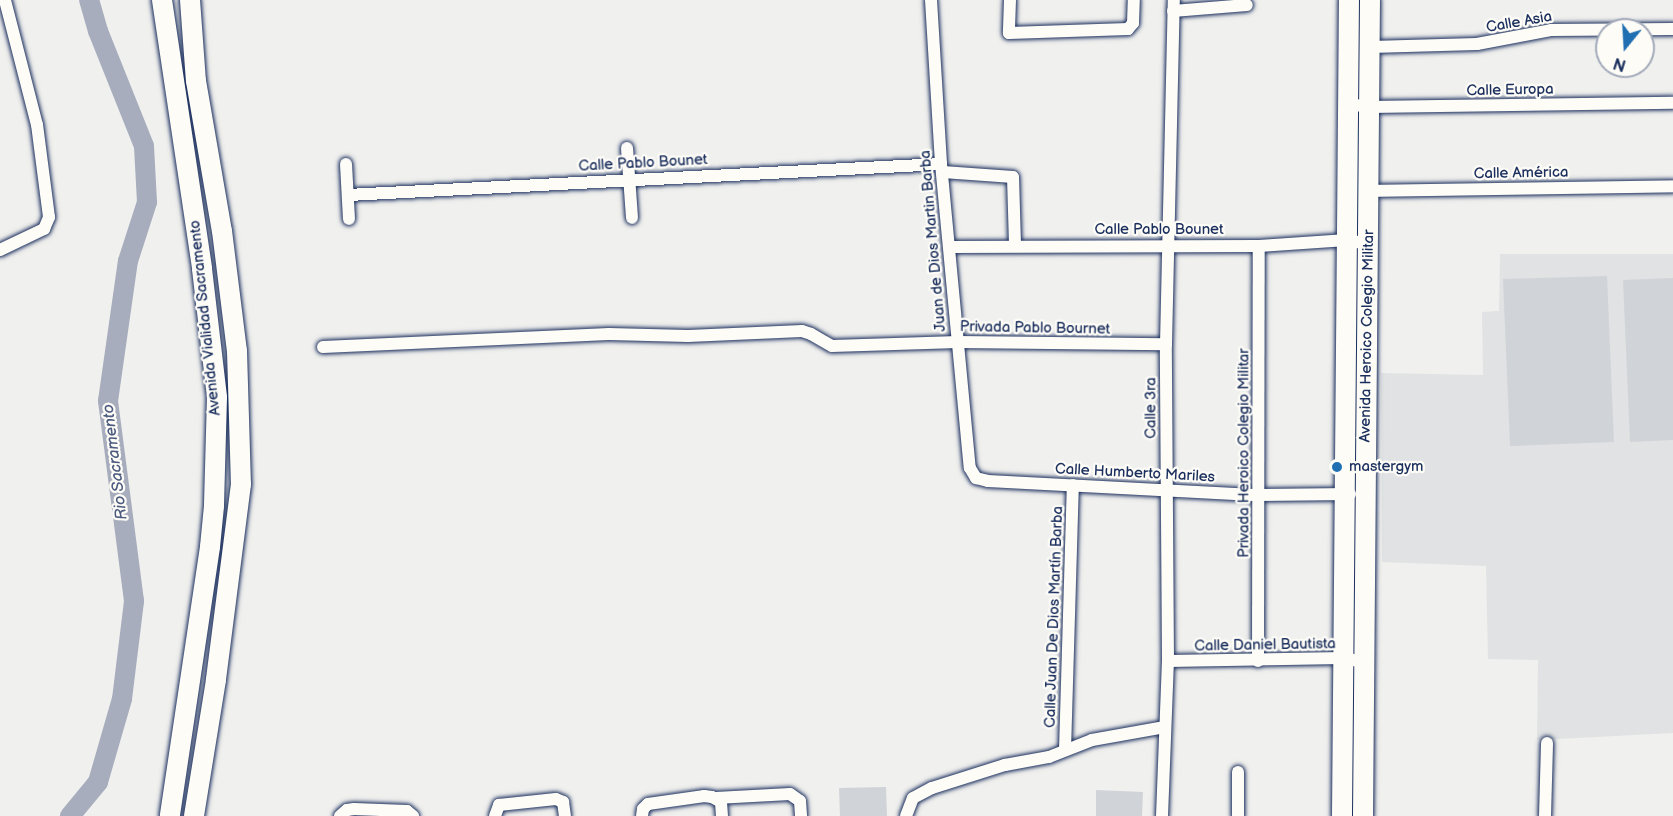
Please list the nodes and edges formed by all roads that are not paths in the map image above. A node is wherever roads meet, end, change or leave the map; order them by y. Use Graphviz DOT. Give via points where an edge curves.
graph roads {
  1 [pos="5,0"];
  2 [pos="162,0"];
  3 [pos="190,0"];
  4 [pos="932,0"];
  5 [pos="1010,0"];
  6 [pos="1134,0"];
  7 [pos="1349,0"];
  8 [pos="1370,0"];
  9 [pos="1174,5"];
  10 [pos="1246,6"];
  11 [pos="1673,28"];
  12 [pos="1371,47"];
  13 [pos="1673,103"];
  14 [pos="1348,104"];
  15 [pos="1369,108"];
  16 [pos="627,148"];
  17 [pos="346,164"];
  18 [pos="942,168"];
  19 [pos="629,178"];
  20 [pos="1673,186"];
  21 [pos="1370,191"];
  22 [pos="348,195"];
  23 [pos="632,218"];
  24 [pos="349,219"];
  25 [pos="1347,240"];
  26 [pos="1170,244"];
  27 [pos="1368,244"];
  28 [pos="1016,246"];
  29 [pos="1259,246"];
  30 [pos="950,247"];
  31 [pos="0,250"];
  32 [pos="958,342"];
  33 [pos="1166,344"];
  34 [pos="323,347"];
  35 [pos="976,478"];
  36 [pos="1073,485"];
  37 [pos="1166,489"];
  38 [pos="1345,494"];
  39 [pos="1259,495"];
  40 [pos="1366,497"];
  41 [pos="1343,658"];
  42 [pos="1258,661"];
  43 [pos="1168,662"];
  44 [pos="1363,662"];
  45 [pos="1165,727"];
  46 [pos="1547,743"];
  47 [pos="1065,750"];
  48 [pos="1238,772"];
  49 [pos="716,798"];
  50 [pos="170,816"];
  51 [pos="194,816"];
  52 [pos="340,816"];
  53 [pos="413,816"];
  54 [pos="495,816"];
  55 [pos="565,816"];
  56 [pos="642,816"];
  57 [pos="723,816"];
  58 [pos="801,816"];
  59 [pos="906,816"];
  60 [pos="1162,816"];
  61 [pos="1238,816"];
  62 [pos="1342,816"];
  63 [pos="1363,816"];
  64 [pos="1545,816"];
  1 -- 31 [label="street" via="37,125 50,217 44,229"];
  2 -- 50 [label="main road, Avenida Vialidad Sacramento" via="217,398 211,536"];
  3 -- 51 [label="main road, Avenida Vialidad Sacramento" via="195,81 234,324 241,484"];
  4 -- 18 [label="street, Juan de Dios Martin Barba"];
  5 -- 6 [label="street" via="1009,33 1128,29 1133,22"];
  7 -- 14 [label="main road, Avenida Heroico Colegio Militar"];
  8 -- 12 [label="main road, Avenida Heroico Colegio Militar"];
  9 -- 10 [label="street"];
  9 -- 26 [label="street, Calle 3ra"];
  11 -- 12 [label="street, Calle Asia" via="1551,30 1477,44"];
  12 -- 15 [label="main road, Avenida Heroico Colegio Militar"];
  13 -- 15 [label="street, Calle Europa"];
  14 -- 15 [label="street, Calle Europa"];
  14 -- 25 [label="main road, Avenida Heroico Colegio Militar"];
  15 -- 21 [label="main road, Avenida Heroico Colegio Militar"];
  16 -- 19 [label="street"];
  17 -- 22 [label="street"];
  18 -- 19 [label="street, Calle Pablo Bounet"];
  18 -- 28 [label="street, Calle Pablo Bounet" via="1009,175 1016,182"];
  18 -- 30 [label="street, Juan de Dios Martin Barba"];
  19 -- 22 [label="street, Calle Pablo Bounet"];
  19 -- 23 [label="street"];
  20 -- 21 [label="street, Calle América"];
  21 -- 27 [label="main road, Avenida Heroico Colegio Militar"];
  22 -- 24 [label="street"];
  25 -- 27 [label="street, Calle Pablo Bounet"];
  25 -- 29 [label="street, Calle Pablo Bounet"];
  25 -- 38 [label="main road, Avenida Heroico Colegio Militar"];
  26 -- 28 [label="street, Calle Pablo Bounet"];
  26 -- 29 [label="street, Calle Pablo Bounet"];
  26 -- 33 [label="street, Calle 3ra"];
  27 -- 40 [label="main road, Avenida Heroico Colegio Militar"];
  28 -- 30 [label="street, Calle Pablo Bounet"];
  29 -- 39 [label="street, Privada Heroico Colegio Militar"];
  30 -- 32 [label="street, Juan de Dios Martin Barba"];
  32 -- 33 [label="street, Privada Pablo Bournet"];
  32 -- 34 [label="street, Privada Pablo Bournet" via="832,346 802,331 688,336 609,334"];
  32 -- 35 [label="street, Juan de Dios Martin Barba" via="970,468"];
  33 -- 37 [label="street, Calle 3ra"];
  35 -- 36 [label="street, Calle Humberto Mariles"];
  36 -- 37 [label="street, Calle Humberto Mariles"];
  36 -- 47 [label="street, Calle Juan De Dios Martín Barba"];
  37 -- 39 [label="street, Calle Humberto Mariles"];
  37 -- 43 [label="street, Calle 3ra"];
  38 -- 39 [label="street, Calle Humberto Mariles"];
  38 -- 40 [label="street, Calle Humberto Mariles"];
  38 -- 41 [label="main road, Avenida Heroico Colegio Militar"];
  39 -- 42 [label="street, Privada Heroico Colegio Militar"];
  40 -- 44 [label="main road, Avenida Heroico Colegio Militar"];
  41 -- 42 [label="street, Calle Daniel Bautista"];
  41 -- 44 [label="street, Calle Daniel Bautista"];
  41 -- 62 [label="main road, Avenida Heroico Colegio Militar"];
  42 -- 43 [label="street, Calle Daniel Bautista"];
  43 -- 45 [label="street, Calle 3ra"];
  44 -- 63 [label="main road, Avenida Heroico Colegio Militar"];
  45 -- 47 [label="street" via="1109,736"];
  45 -- 60 [label="street, Calle 3ra"];
  46 -- 64 [label="street"];
  47 -- 59 [label="street" via="932,788 912,798"];
  48 -- 61 [label="street"];
  49 -- 56 [label="street" via="704,796 648,804"];
  49 -- 57 [label="street" via="721,802"];
  49 -- 58 [label="street" via="789,794 800,801"];
  52 -- 53 [label="street" via="354,809 407,810"];
  54 -- 55 [label="street" via="498,805 556,799 563,802"];
}
